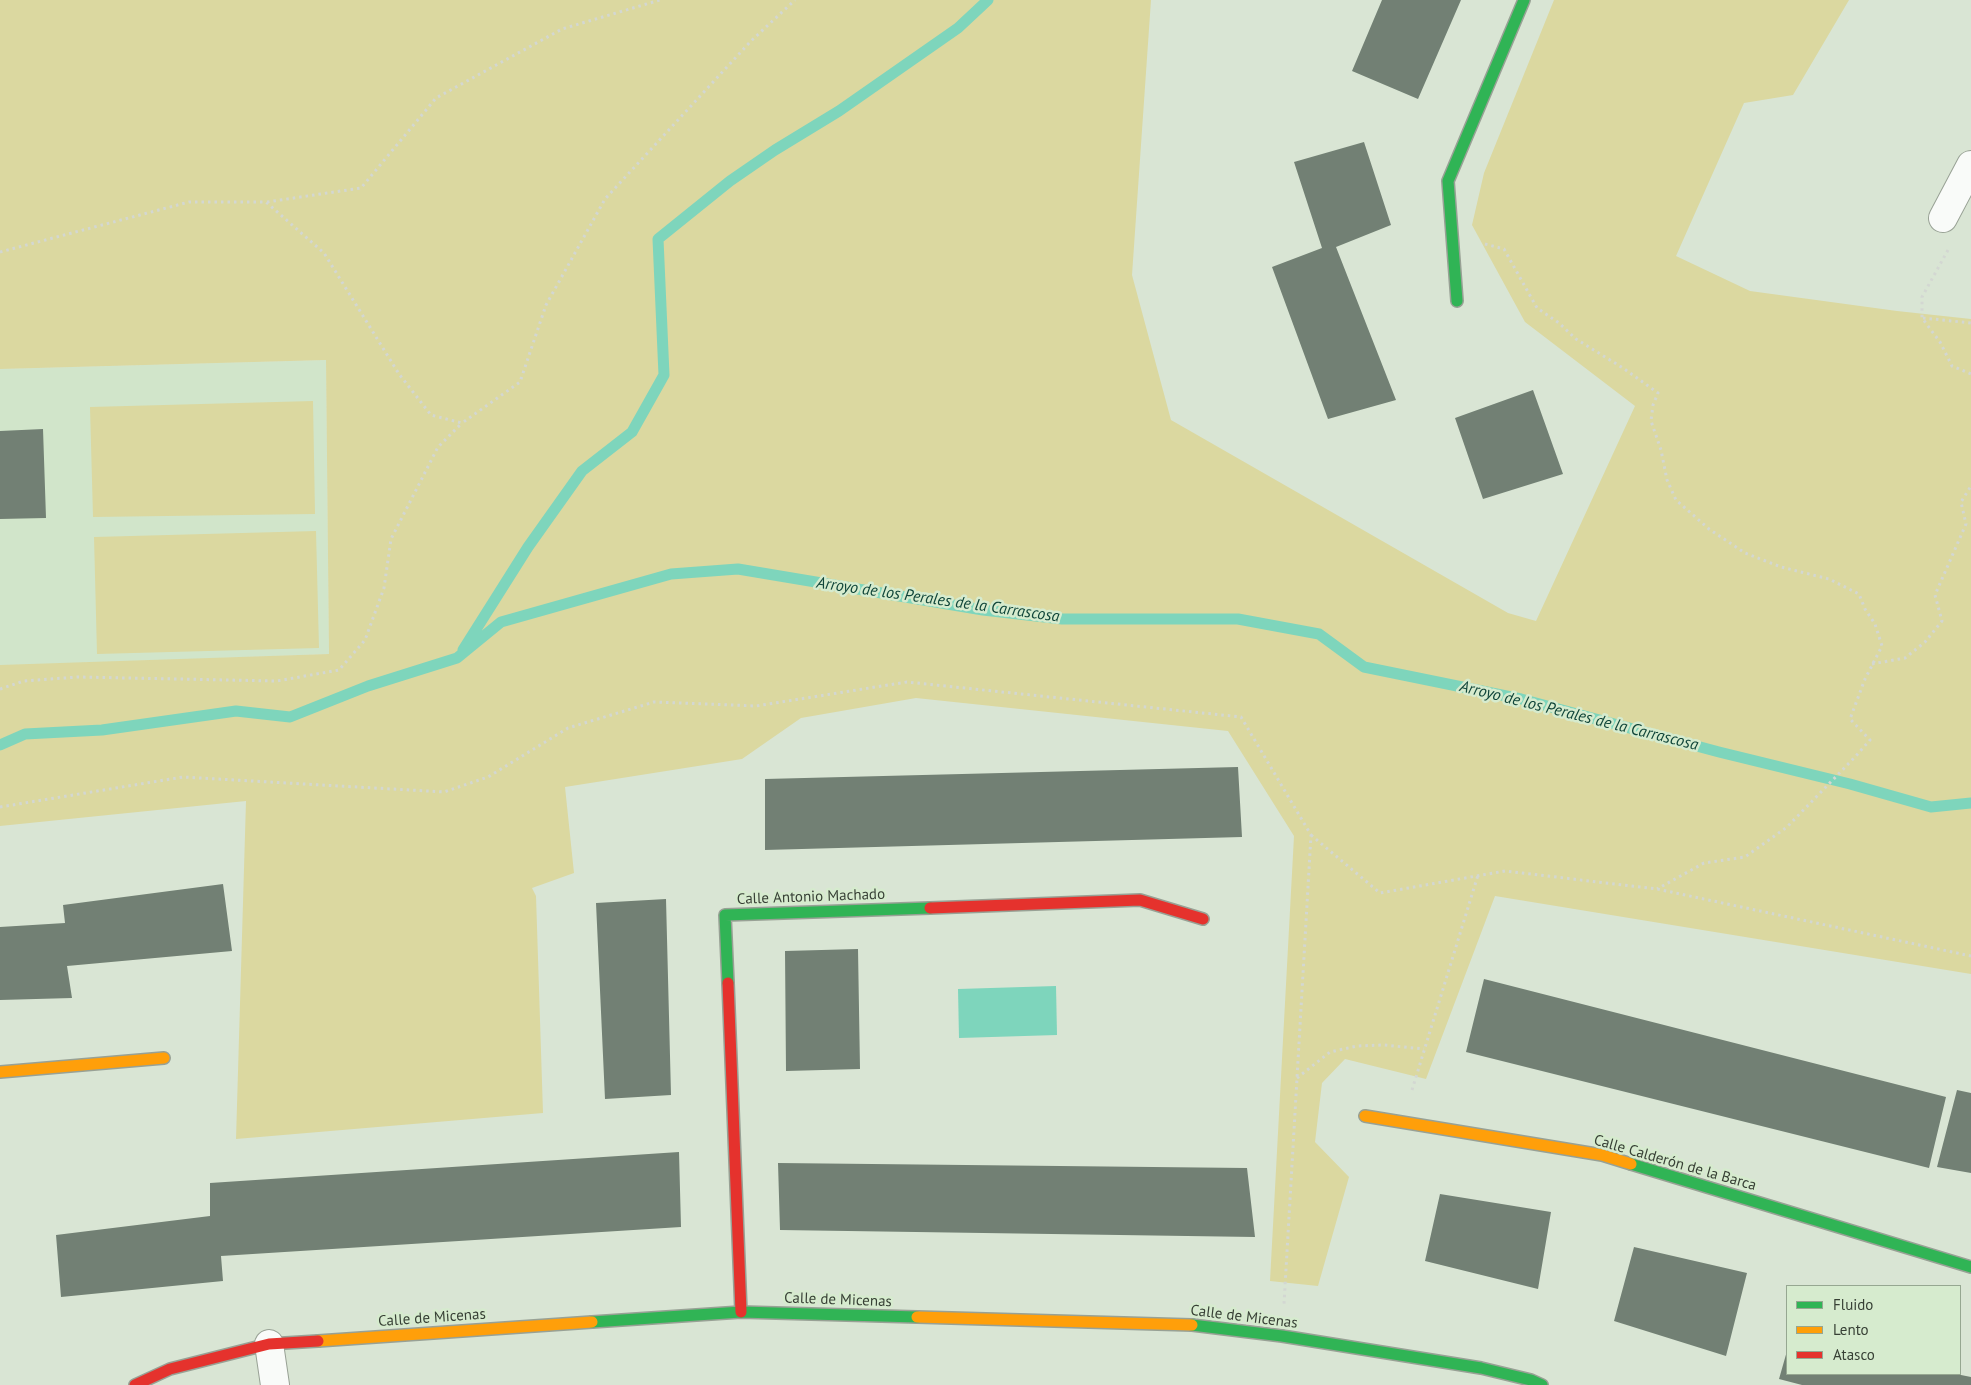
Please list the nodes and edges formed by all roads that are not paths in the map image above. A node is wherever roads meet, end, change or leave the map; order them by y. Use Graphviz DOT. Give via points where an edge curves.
graph roads {
  1 [pos="1524,0"];
  2 [pos="1971,165"];
  3 [pos="1943,218"];
  4 [pos="1457,301"];
  5 [pos="1203,919"];
  6 [pos="164,1058"];
  7 [pos="0,1072"];
  8 [pos="1365,1116"];
  9 [pos="1971,1267"];
  10 [pos="741,1312"];
  11 [pos="270,1344"];
  12 [pos="135,1385"];
  13 [pos="275,1385"];
  14 [pos="1542,1385"];
  1 -- 4 [label="street" via="1448,180"];
  2 -- 3 [label="street"];
  5 -- 10 [label="street, Calle Antonio Machado" via="1140,900 725,915"];
  6 -- 7 [label="street"];
  8 -- 9 [label="street, Calle Calderón de la Barca" via="1602,1155"];
  10 -- 11 [label="street, Calle de Micenas"];
  10 -- 14 [label="street, Calle de Micenas" via="1198,1325 1481,1368"];
  11 -- 12 [label="street, Calle de Micenas" via="170,1369"];
  11 -- 13 [label="street"];
}
